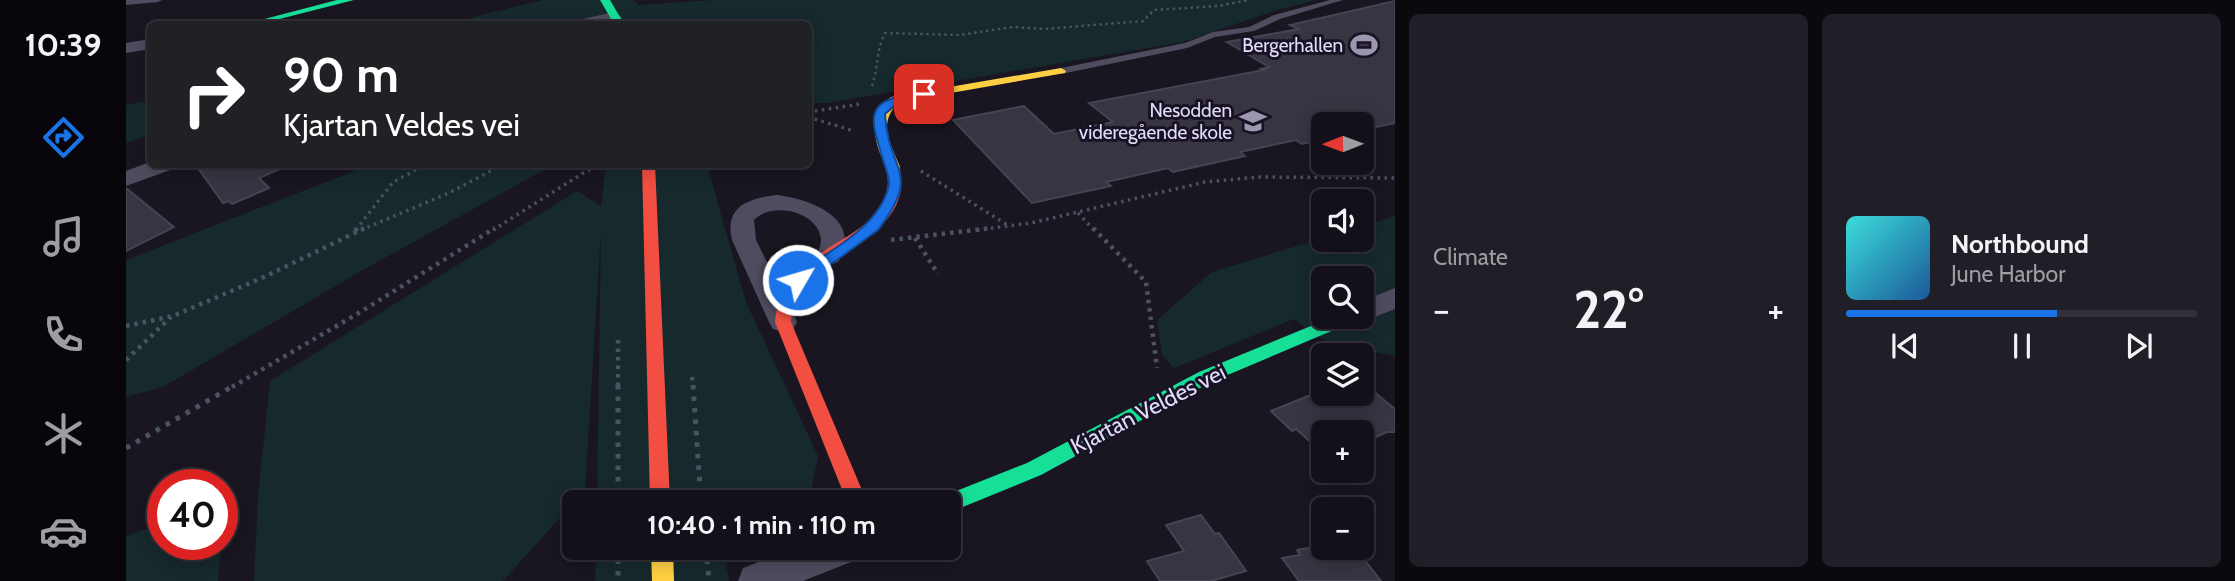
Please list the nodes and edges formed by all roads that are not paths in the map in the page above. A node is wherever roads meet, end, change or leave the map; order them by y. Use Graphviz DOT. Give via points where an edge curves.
graph roads {
  1 [pos="159,0"];
  2 [pos="349,0"];
  3 [pos="605,0"];
  4 [pos="1339,0"];
  5 [pos="126,2"];
  6 [pos="318,3"];
  7 [pos="260,21"];
  8 [pos="616,21"];
  9 [pos="147,44"];
  10 [pos="126,48"];
  11 [pos="1061,72"];
  12 [pos="155,168"];
  13 [pos="648,168"];
  14 [pos="126,179"];
  15 [pos="829,256"];
  16 [pos="1395,298"];
  17 [pos="1374,307"];
  18 [pos="783,322"];
  19 [pos="1320,329"];
  20 [pos="660,490"];
  21 [pos="852,490"];
  22 [pos="961,499"];
  23 [pos="662,560"];
  24 [pos="811,560"];
  25 [pos="663,581"];
  26 [pos="756,581"];
  1 -- 5 [label="lane"];
  2 -- 6 [label="street"];
  3 -- 8 [label="street"];
  4 -- 11 [label="lane" via="1187,46"];
  6 -- 7 [label="street"];
  9 -- 10 [label="street"];
  11 -- 15 [label="street" via="889,103 879,114 894,170 894,193 873,227"];
  12 -- 14 [label="street"];
  13 -- 20 [label="street"];
  15 -- 18 [label="street" via="798,280 785,299"];
  15 -- 18 [label="street" via="833,239 827,225 805,207 770,204 744,216 744,240"];
  16 -- 17 [label="street"];
  18 -- 21 [label="street"];
  19 -- 22 [label="street, Kjartan Veldes vei" via="1205,376 1034,469"];
  23 -- 25 [label="street"];
  24 -- 26 [label="street"];
}
